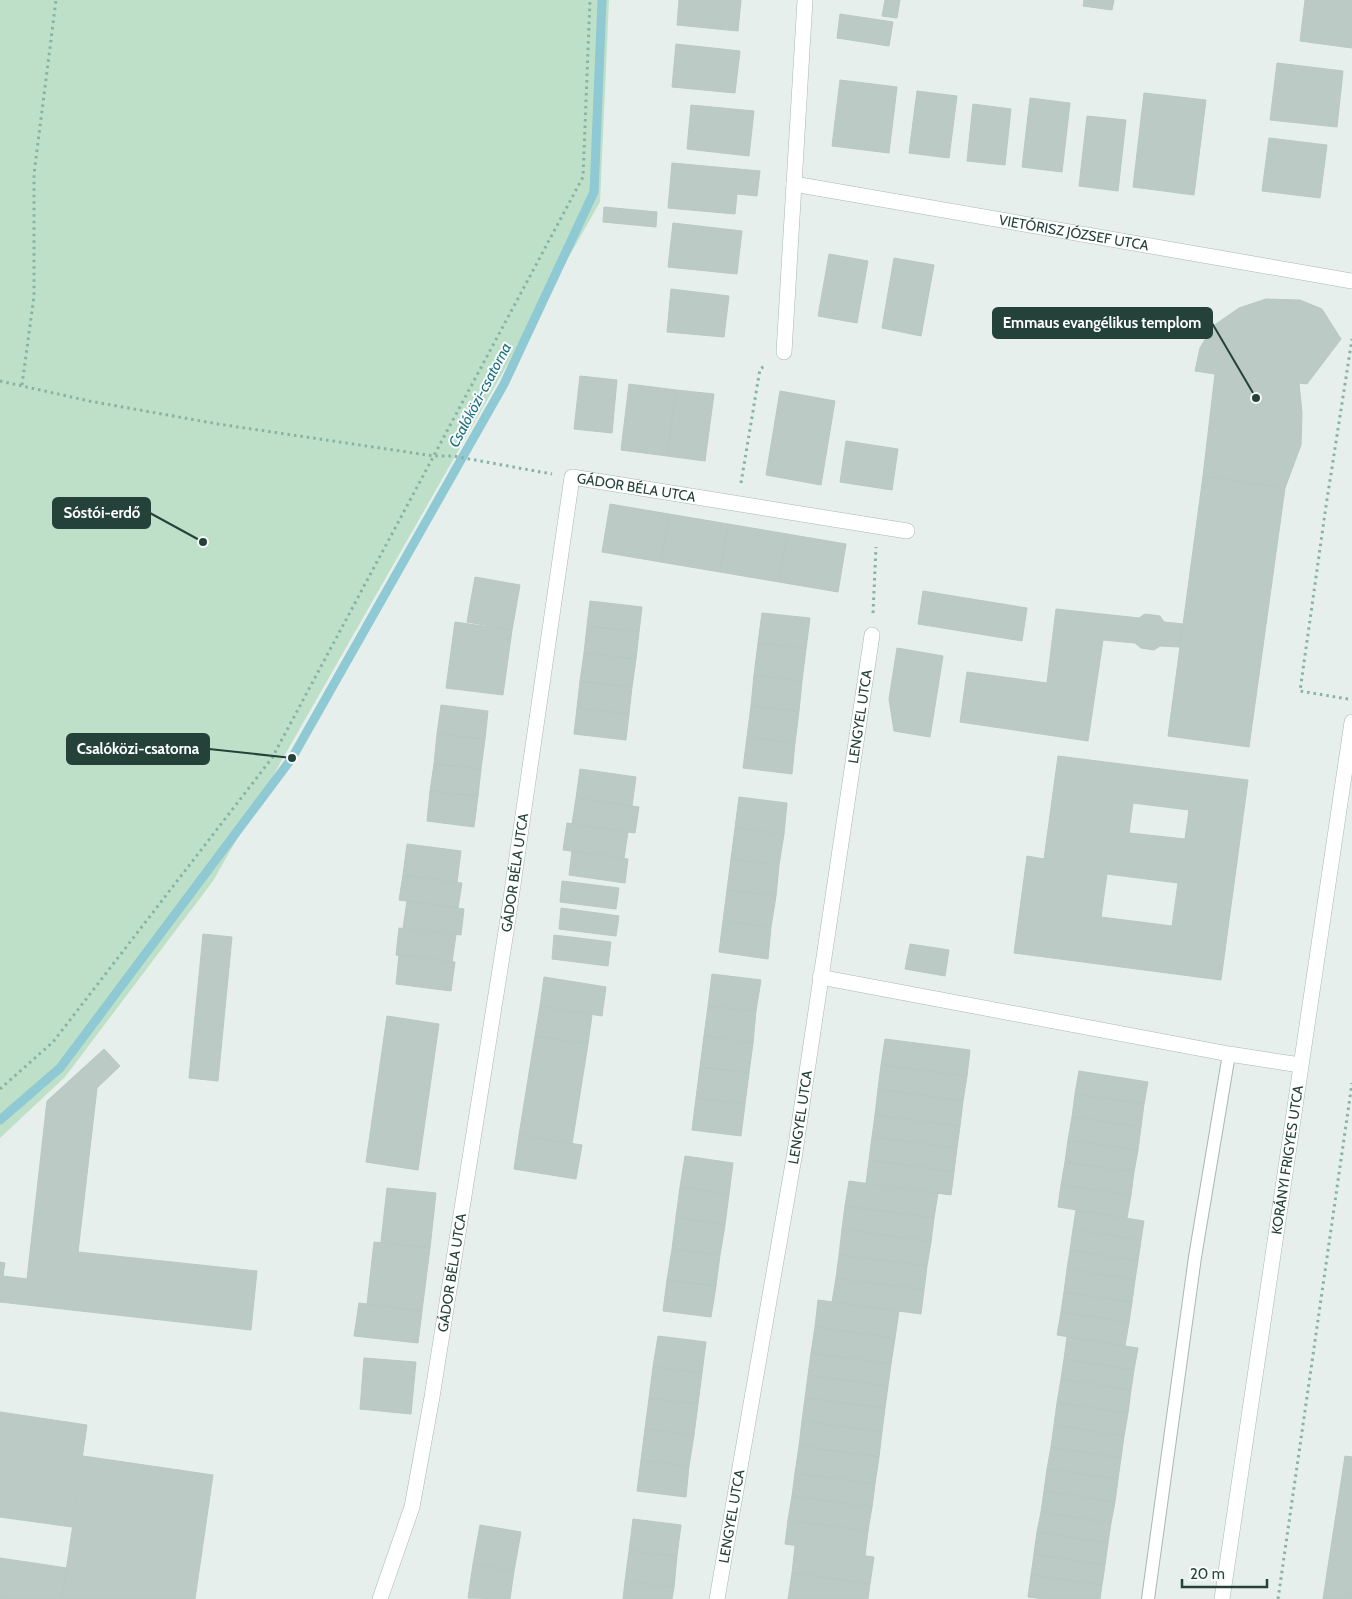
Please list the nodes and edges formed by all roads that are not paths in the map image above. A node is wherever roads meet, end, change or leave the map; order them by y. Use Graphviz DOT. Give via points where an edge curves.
graph roads {
  1 [pos="805,0"];
  2 [pos="794,184"];
  3 [pos="1352,281"];
  4 [pos="784,352"];
  5 [pos="907,531"];
  6 [pos="872,635"];
  7 [pos="1352,722"];
  8 [pos="1350,750"];
  9 [pos="820,976"];
  10 [pos="1229,1054"];
  11 [pos="1300,1065"];
  12 [pos="380,1599"];
  13 [pos="717,1599"];
  14 [pos="1148,1599"];
  15 [pos="1222,1599"];
  1 -- 2 [label="street"];
  2 -- 3 [label="street, VIETÓRISZ JÓZSEF UTCA"];
  2 -- 4 [label="street"];
  5 -- 12 [label="street, GÁDOR BÉLA UTCA" via="572,477 508,919 432,1397 412,1507"];
  6 -- 9 [label="street, LENGYEL UTCA"];
  7 -- 8 [label="street, KORÁNYI FRIGYES UTCA"];
  8 -- 11 [label="street, KORÁNYI FRIGYES UTCA"];
  9 -- 10 [label="street"];
  9 -- 13 [label="street, LENGYEL UTCA" via="795,1152"];
  10 -- 11 [label="street"];
  10 -- 14 [label="lane" via="1195,1257"];
  11 -- 15 [label="street, KORÁNYI FRIGYES UTCA"];
}
